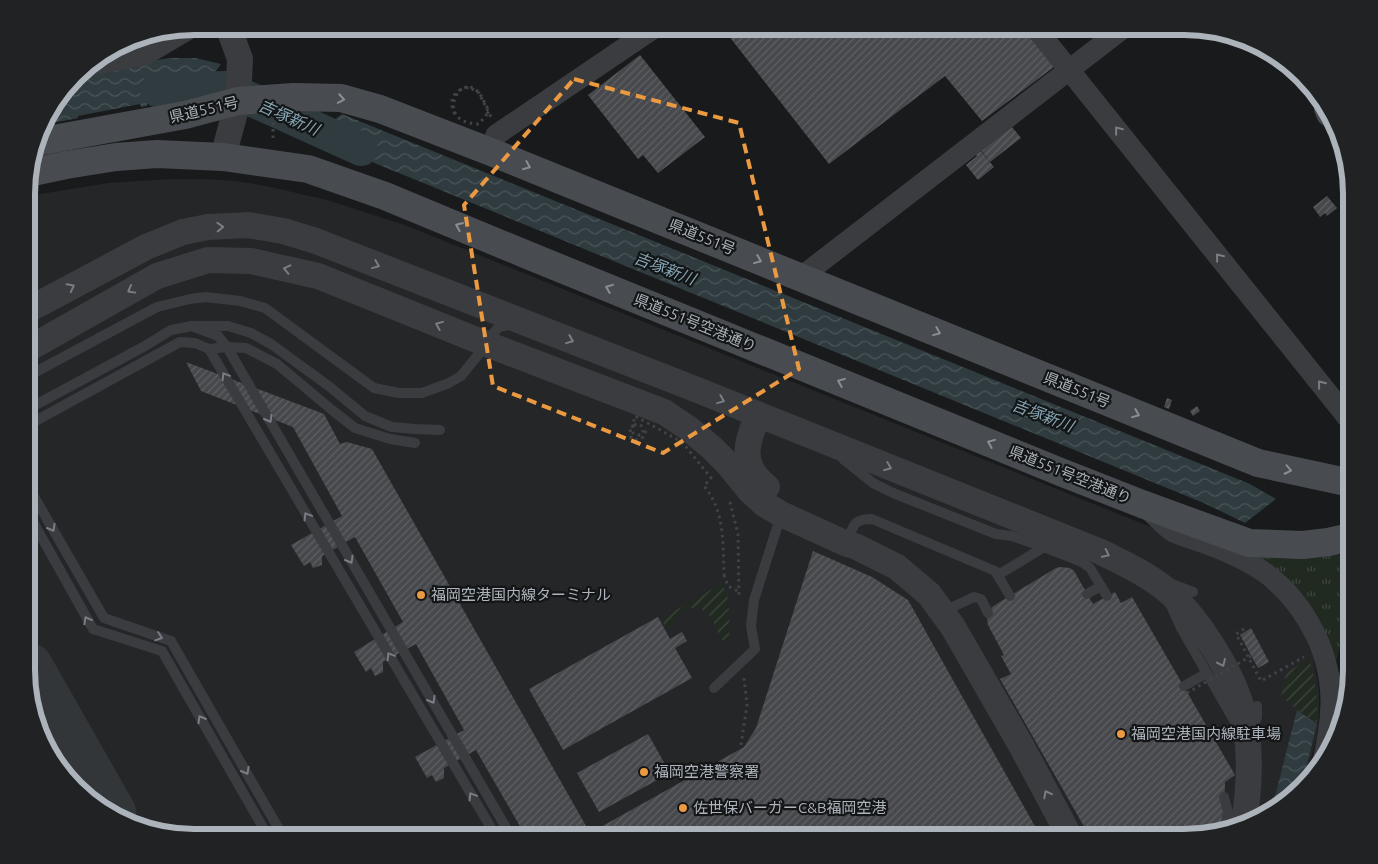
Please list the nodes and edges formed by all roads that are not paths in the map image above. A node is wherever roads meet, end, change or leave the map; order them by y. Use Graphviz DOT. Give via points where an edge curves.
graph roads {
  1 [pos="231,35"];
  2 [pos="644,35"];
  3 [pos="1041,35"];
  4 [pos="1115,35"];
  5 [pos="177,36"];
  6 [pos="105,62"];
  7 [pos="1070,71"];
  8 [pos="235,113"];
  9 [pos="44,141"];
  10 [pos="491,152"];
  11 [pos="223,157"];
  12 [pos="36,171"];
  13 [pos="801,277"];
  14 [pos="35,306"];
  15 [pos="524,322"];
  16 [pos="192,326"];
  17 [pos="484,343"];
  18 [pos="35,345"];
  19 [pos="227,347"];
  20 [pos="209,349"];
  21 [pos="35,372"];
  22 [pos="35,405"];
  23 [pos="1343,412"];
  24 [pos="758,415"];
  25 [pos="35,421"];
  26 [pos="440,430"];
  27 [pos="821,440"];
  28 [pos="415,443"];
  29 [pos="1343,481"];
  30 [pos="35,498"];
  31 [pos="1142,504"];
  32 [pos="781,514"];
  33 [pos="35,525"];
  34 [pos="819,531"];
  35 [pos="1343,539"];
  36 [pos="846,544"];
  37 [pos="1044,547"];
  38 [pos="998,575"];
  39 [pos="1155,583"];
  40 [pos="1101,586"];
  41 [pos="1193,592"];
  42 [pos="1087,594"];
  43 [pos="1010,596"];
  44 [pos="1107,596"];
  45 [pos="942,612"];
  46 [pos="988,613"];
  47 [pos="1207,673"];
  48 [pos="714,688"];
  49 [pos="1186,689"];
  50 [pos="1257,706"];
  51 [pos="1329,735"];
  52 [pos="1248,743"];
  53 [pos="1224,797"];
  54 [pos="1245,817"];
  55 [pos="1226,824"];
  56 [pos="264,829"];
  57 [pos="279,829"];
  58 [pos="492,829"];
  59 [pos="507,829"];
  60 [pos="1065,829"];
  1 -- 8 [label="street" via="240,59"];
  2 -- 10 [label="street" via="496,135"];
  3 -- 7 [label="street"];
  4 -- 7 [label="street"];
  5 -- 6 [label="street" via="145,55"];
  7 -- 13 [label="street"];
  23 -- 7 [label="street, one-way"];
  8 -- 9 [label="main road, 県道551号" via="185,115"];
  8 -- 10 [label="main road, 県道551号, one-way" via="340,98"];
  8 -- 11 [label="street"];
  10 -- 13 [label="main road, 県道551号, one-way"];
  11 -- 12 [label="main road, 県道551号空港通り" via="158,154 116,157"];
  31 -- 11 [label="main road, 県道551号空港通り, one-way" via="385,196 308,169"];
  13 -- 29 [label="main road, 県道551号, one-way" via="1258,463"];
  14 -- 15 [label="street, one-way" via="173,235 208,227 248,226 316,241"];
  15 -- 17 [label="lane" via="499,327"];
  15 -- 24 [label="street, one-way"];
  16 -- 19 [label="lane" via="218,336"];
  16 -- 22 [label="lane" via="171,330"];
  16 -- 26 [label="lane" via="228,326 251,333 315,376 365,416 392,427"];
  17 -- 18 [label="street, one-way" via="318,276 251,261 208,260 157,276"];
  17 -- 21 [label="lane" via="461,376 422,393 399,393 374,388 265,308 206,297 157,306"];
  17 -- 32 [label="street" via="664,412 711,447 750,491"];
  19 -- 20 [label="lane"];
  19 -- 28 [label="lane" via="246,348 278,364 355,428"];
  19 -- 59 [label="lane, one-way"];
  20 -- 25 [label="lane" via="195,343 180,342"];
  58 -- 20 [label="lane, one-way"];
  24 -- 27 [label="street"];
  24 -- 34 [label="street" via="749,436 746,458 750,466 759,482"];
  27 -- 37 [label="lane" via="873,483 893,494 996,534"];
  27 -- 39 [label="street, one-way" via="1101,552 1135,568"];
  30 -- 57 [label="lane, one-way" via="104,618 171,641"];
  31 -- 35 [label="main road, 県道551号空港通り" via="1249,543 1303,545"];
  31 -- 51 [label="street" via="1172,531 1224,550 1262,570 1295,601 1307,618 1327,667 1331,705"];
  32 -- 34 [label="street"];
  32 -- 48 [label="lane" via="754,600 751,626 755,648"];
  56 -- 33 [label="lane, one-way" via="162,651 93,629"];
  34 -- 36 [label="street"];
  36 -- 38 [label="lane" via="856,522 872,519"];
  36 -- 45 [label="street" via="897,567 929,594"];
  37 -- 38 [label="lane"];
  37 -- 40 [label="lane" via="1082,562 1090,568"];
  38 -- 43 [label="lane"];
  39 -- 41 [label="lane"];
  39 -- 47 [label="lane"];
  39 -- 52 [label="street, one-way" via="1185,608 1220,656 1238,697"];
  40 -- 42 [label="lane"];
  40 -- 44 [label="lane"];
  45 -- 46 [label="lane" via="974,597 981,599"];
  60 -- 45 [label="street, one-way" via="1022,747"];
  47 -- 49 [label="lane"];
  47 -- 52 [label="lane"];
  50 -- 52 [label="lane" via="1258,717"];
  52 -- 54 [label="street"];
  53 -- 55 [label="lane" via="1228,812"];
}
